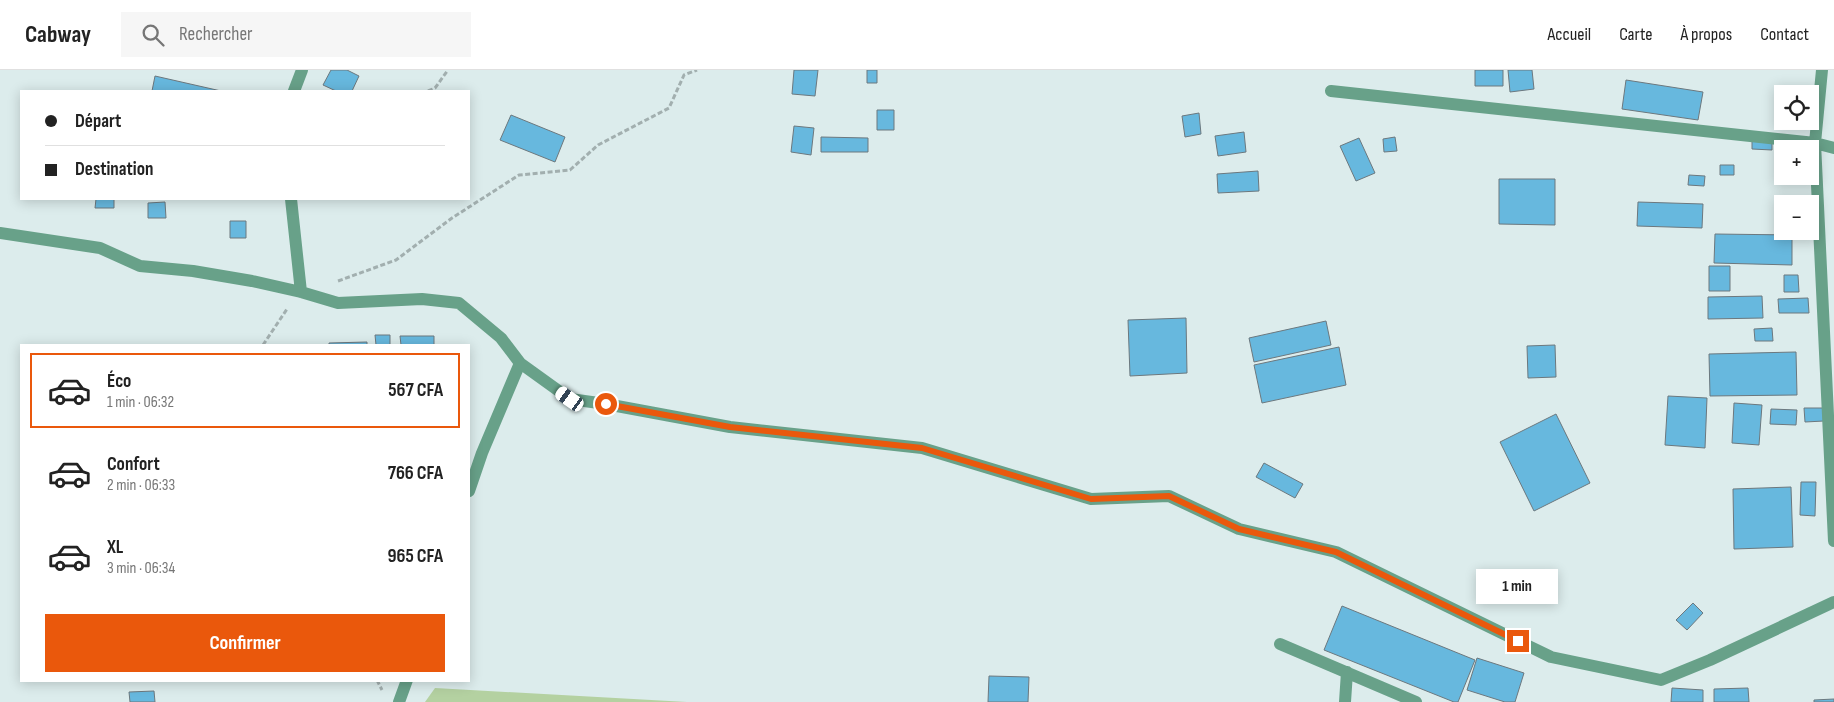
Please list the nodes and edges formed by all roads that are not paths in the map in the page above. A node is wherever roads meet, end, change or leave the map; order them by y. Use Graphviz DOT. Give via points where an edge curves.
graph roads {
  1 [pos="302,70"];
  2 [pos="1822,70"];
  3 [pos="294,90"];
  4 [pos="1331,91"];
  5 [pos="1778,140"];
  6 [pos="1815,140"];
  7 [pos="1819,145"];
  8 [pos="1834,148"];
  9 [pos="1817,185"];
  10 [pos="291,200"];
  11 [pos="0,233"];
  12 [pos="301,292"];
  13 [pos="520,363"];
  14 [pos="470,488"];
  15 [pos="1834,541"];
  16 [pos="1834,602"];
  17 [pos="1280,644"];
  18 [pos="1347,672"];
  19 [pos="406,682"];
  20 [pos="399,702"];
  21 [pos="1345,702"];
  22 [pos="1416,702"];
  1 -- 3 [label="street"];
  2 -- 6 [label="street"];
  4 -- 5 [label="street"];
  7 -- 8 [label="street"];
  9 -- 15 [label="street"];
  10 -- 12 [label="street"];
  11 -- 12 [label="street" via="100,248 140,266 193,270"];
  12 -- 13 [label="street" via="338,303 422,299 459,303 501,338"];
  13 -- 14 [label="street"];
  13 -- 16 [label="street" via="570,399 730,427 922,448 1091,499 1169,496 1239,529 1336,552 1550,657 1661,680"];
  17 -- 18 [label="street"];
  18 -- 21 [label="street"];
  18 -- 22 [label="street"];
  19 -- 20 [label="street"];
}
